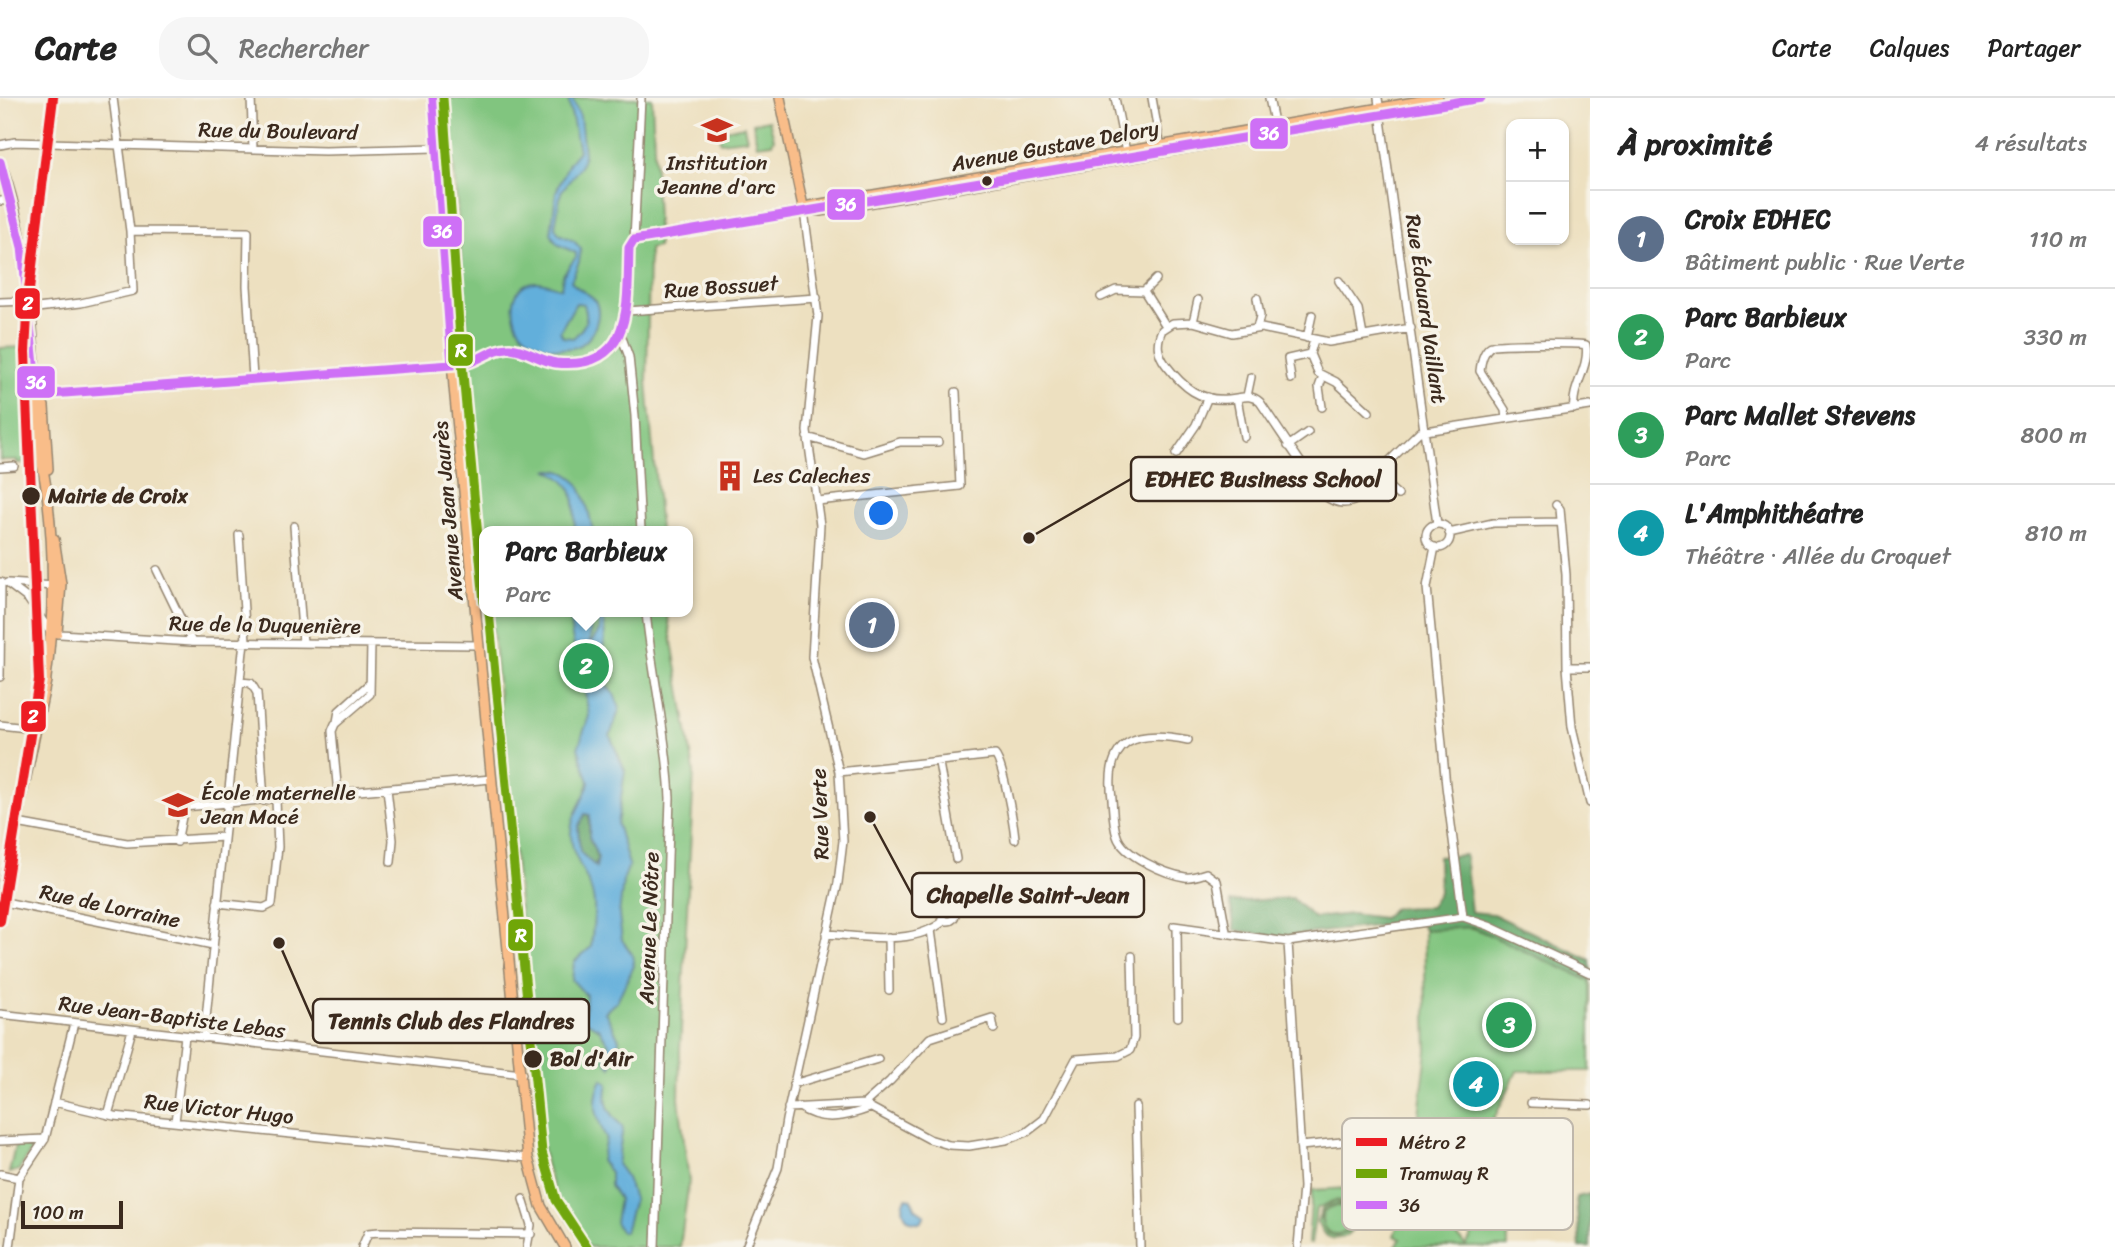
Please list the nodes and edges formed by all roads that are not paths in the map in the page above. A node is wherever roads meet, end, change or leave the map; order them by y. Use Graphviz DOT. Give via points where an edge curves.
graph roads {
  1 [pos="113,98"];
  2 [pos="251,98"];
  3 [pos="433,98"];
  4 [pos="641,98"];
  5 [pos="780,98"];
  6 [pos="1115,98"];
  7 [pos="1152,98"];
  8 [pos="1269,98"];
  9 [pos="1378,98"];
  10 [pos="1438,98"];
  11 [pos="1481,98"];
  12 [pos="1380,112"];
  13 [pos="1275,127"];
  14 [pos="0,145"];
  15 [pos="120,146"];
  16 [pos="436,148"];
  17 [pos="253,149"];
  18 [pos="1161,149"];
  19 [pos="1126,152"];
  20 [pos="0,162"];
  21 [pos="13,200"];
  22 [pos="0,201"];
  23 [pos="804,211"];
  24 [pos="130,231"];
  25 [pos="634,240"];
  26 [pos="1156,279"];
  27 [pos="1339,281"];
  28 [pos="1144,291"];
  29 [pos="1101,297"];
  30 [pos="817,298"];
  31 [pos="1257,298"];
  32 [pos="1198,300"];
  33 [pos="0,302"];
  34 [pos="30,306"];
  35 [pos="627,311"];
  36 [pos="1312,315"];
  37 [pos="1193,322"];
  38 [pos="1166,326"];
  39 [pos="1257,328"];
  40 [pos="1411,328"];
  41 [pos="621,335"];
  42 [pos="1363,336"];
  43 [pos="1310,339"];
  44 [pos="1310,354"];
  45 [pos="452,365"];
  46 [pos="1323,376"];
  47 [pos="1251,377"];
  48 [pos="253,378"];
  49 [pos="1291,379"];
  50 [pos="956,392"];
  51 [pos="40,395"];
  52 [pos="1247,396"];
  53 [pos="1208,397"];
  54 [pos="1237,398"];
  55 [pos="1590,406"];
  56 [pos="1322,407"];
  57 [pos="1574,409"];
  58 [pos="1369,412"];
  59 [pos="1506,419"];
  60 [pos="1425,430"];
  61 [pos="1308,432"];
  62 [pos="807,437"];
  63 [pos="1244,437"];
  64 [pos="938,442"];
  65 [pos="1288,446"];
  66 [pos="1177,454"];
  67 [pos="14,466"];
  68 [pos="0,467"];
  69 [pos="1376,477"];
  70 [pos="1398,495"];
  71 [pos="817,501"];
  72 [pos="1556,505"];
  73 [pos="1561,522"];
  74 [pos="1437,524"];
  75 [pos="294,526"];
  76 [pos="641,526"];
  77 [pos="1449,533"];
  78 [pos="239,535"];
  79 [pos="1435,547"];
  80 [pos="156,570"];
  81 [pos="3,582"];
  82 [pos="57,587"];
  83 [pos="647,617"];
  84 [pos="1,627"];
  85 [pos="54,633"];
  86 [pos="245,641"];
  87 [pos="192,642"];
  88 [pos="303,643"];
  89 [pos="371,644"];
  90 [pos="478,645"];
  91 [pos="1567,667"];
  92 [pos="1590,667"];
  93 [pos="1,677"];
  94 [pos="240,682"];
  95 [pos="0,725"];
  96 [pos="36,729"];
  97 [pos="1188,740"];
  98 [pos="939,763"];
  99 [pos="839,772"];
  100 [pos="491,779"];
  101 [pos="387,789"];
  102 [pos="338,794"];
  103 [pos="276,800"];
  104 [pos="264,801"];
  105 [pos="1590,803"];
  106 [pos="227,805"];
  107 [pos="16,823"];
  108 [pos="224,837"];
  109 [pos="1015,839"];
  110 [pos="177,842"];
  111 [pos="956,859"];
  112 [pos="391,862"];
  113 [pos="0,901"];
  114 [pos="218,903"];
  115 [pos="1463,917"];
  116 [pos="945,920"];
  117 [pos="931,930"];
  118 [pos="1226,931"];
  119 [pos="826,934"];
  120 [pos="888,937"];
  121 [pos="1288,942"];
  122 [pos="213,946"];
  123 [pos="1132,956"];
  124 [pos="1590,973"];
  125 [pos="889,990"];
  126 [pos="0,1014"];
  127 [pos="943,1017"];
  128 [pos="1178,1017"];
  129 [pos="74,1023"];
  130 [pos="994,1029"];
  131 [pos="132,1030"];
  132 [pos="185,1036"];
  133 [pos="204,1038"];
  134 [pos="878,1059"];
  135 [pos="519,1074"];
  136 [pos="793,1084"];
  137 [pos="54,1102"];
  138 [pos="1531,1103"];
  139 [pos="1590,1105"];
  140 [pos="867,1106"];
  141 [pos="1136,1106"];
  142 [pos="799,1107"];
  143 [pos="788,1108"];
  144 [pos="108,1115"];
  145 [pos="175,1122"];
  146 [pos="45,1139"];
  147 [pos="0,1141"];
  148 [pos="1342,1142"];
  149 [pos="1300,1146"];
  150 [pos="528,1158"];
  151 [pos="0,1174"];
  152 [pos="19,1178"];
  153 [pos="523,1199"];
  154 [pos="531,1234"];
  155 [pos="564,1246"];
  156 [pos="10,1247"];
  157 [pos="362,1247"];
  158 [pos="527,1247"];
  159 [pos="655,1247"];
  160 [pos="746,1247"];
  161 [pos="1140,1247"];
  162 [pos="1298,1247"];
  1 -- 15 [label="street"];
  2 -- 17 [label="street"];
  3 -- 16 [label="main road, Avenue Jean Jaurès"];
  4 -- 25 [label="street"];
  5 -- 23 [label="main road"];
  6 -- 19 [label="street"];
  7 -- 18 [label="street"];
  8 -- 13 [label="street"];
  9 -- 12 [label="street, Rue Édouard Vaillant"];
  10 -- 12 [label="main road, Avenue Gustave Delory"];
  11 -- 12 [label="main road, Avenue Gustave Delory"];
  12 -- 13 [label="main road, Avenue Gustave Delory"];
  12 -- 18 [label="main road, Avenue Gustave Delory"];
  12 -- 40 [label="street, Rue Édouard Vaillant"];
  13 -- 18 [label="main road, Avenue Gustave Delory"];
  14 -- 15 [label="street, Rue du Boulevard"];
  15 -- 17 [label="street, Rue du Boulevard"];
  15 -- 24 [label="street"];
  16 -- 17 [label="street, Rue du Boulevard"];
  16 -- 45 [label="main road, Avenue Jean Jaurès"];
  18 -- 19 [label="main road, Avenue Gustave Delory"];
  18 -- 23 [label="main road, Avenue Gustave Delory"];
  19 -- 23 [label="main road, Avenue Gustave Delory" via="809,206"];
  20 -- 21 [label="main road"];
  21 -- 22 [label="street"];
  21 -- 34 [label="main road"];
  23 -- 25 [label="main road, Avenue Gustave Delory"];
  23 -- 30 [label="street, Rue Verte"];
  24 -- 34 [label="street" via="132,292 81,303"];
  24 -- 48 [label="street" via="248,232"];
  25 -- 35 [label="main road" via="628,249"];
  26 -- 28 [label="street"];
  27 -- 42 [label="street" via="1356,305"];
  28 -- 29 [label="street" via="1116,290"];
  28 -- 38 [label="street"];
  30 -- 35 [label="street, Rue Bossuet"];
  30 -- 62 [label="street, Rue Verte"];
  31 -- 39 [label="street"];
  32 -- 37 [label="street"];
  33 -- 34 [label="street"];
  34 -- 51 [label="main road"];
  35 -- 41 [label="main road"];
  36 -- 43 [label="street"];
  37 -- 38 [label="street"];
  37 -- 39 [label="street" via="1233,333"];
  38 -- 53 [label="street" via="1159,338 1160,356 1182,386"];
  39 -- 43 [label="street"];
  40 -- 42 [label="street"];
  40 -- 60 [label="street, Rue Édouard Vaillant"];
  41 -- 45 [label="main road" via="606,351 586,360 555,362 508,348"];
  41 -- 76 [label="street" via="634,406"];
  42 -- 43 [label="street"];
  43 -- 44 [label="street"];
  44 -- 46 [label="street" via="1312,365"];
  44 -- 49 [label="street" via="1289,359"];
  45 -- 48 [label="street"];
  45 -- 90 [label="main road, Avenue Jean Jaurès"];
  46 -- 56 [label="street" via="1319,387"];
  46 -- 58 [label="street"];
  47 -- 52 [label="street"];
  48 -- 51 [label="street"];
  50 -- 71 [label="street" via="960,486"];
  51 -- 82 [label="main road"];
  52 -- 54 [label="street"];
  52 -- 65 [label="street" via="1268,410"];
  53 -- 54 [label="street"];
  53 -- 66 [label="street"];
  54 -- 63 [label="street"];
  55 -- 57 [label="street"];
  57 -- 59 [label="street"];
  57 -- 59 [label="street" via="1574,397 1587,367 1586,345 1498,343 1486,352 1480,374 1503,406"];
  59 -- 60 [label="street"];
  60 -- 69 [label="street"];
  60 -- 74 [label="street, Rue Édouard Vaillant"];
  61 -- 65 [label="street"];
  62 -- 64 [label="street" via="859,453 900,442"];
  62 -- 71 [label="street, Rue Verte"];
  65 -- 69 [label="street" via="1320,491 1335,502 1357,500"];
  67 -- 68 [label="street"];
  69 -- 70 [label="street"];
  71 -- 99 [label="street, Rue Verte" via="820,532 812,657"];
  72 -- 73 [label="street"];
  73 -- 77 [label="street" via="1493,523"];
  73 -- 91 [label="street"];
  74 -- 77 [label="street"];
  74 -- 79 [label="street" via="1426,535"];
  75 -- 88 [label="street"];
  77 -- 79 [label="street" via="1446,544"];
  78 -- 86 [label="street"];
  79 -- 115 [label="street" via="1427,587"];
  80 -- 87 [label="street"];
  81 -- 82 [label="street"];
  81 -- 84 [label="street"];
  81 -- 85 [label="street" via="28,599"];
  82 -- 85 [label="main road"];
  83 -- 159 [label="street, Avenue Le Nôtre" via="668,746 670,798"];
  84 -- 93 [label="street"];
  85 -- 87 [label="street, Rue de la Duquenière"];
  85 -- 96 [label="main road"];
  86 -- 87 [label="street, Rue de la Duquenière"];
  86 -- 88 [label="street, Rue de la Duquenière"];
  86 -- 94 [label="street"];
  88 -- 89 [label="street, Rue de la Duquenière"];
  89 -- 90 [label="street, Rue de la Duquenière"];
  89 -- 102 [label="street" via="369,697 332,731"];
  90 -- 100 [label="main road, Avenue Jean Jaurès"];
  91 -- 92 [label="street"];
  91 -- 105 [label="street" via="1574,738"];
  94 -- 104 [label="street" via="251,683 257,693"];
  94 -- 106 [label="street"];
  95 -- 96 [label="street"];
  96 -- 107 [label="main road"];
  97 -- 118 [label="street" via="1147,735 1119,749 1111,760 1117,838 1132,856 1184,877 1206,873 1217,881"];
  98 -- 99 [label="street"];
  98 -- 109 [label="street" via="995,755 1013,813"];
  98 -- 111 [label="street"];
  99 -- 119 [label="street, Rue Verte" via="842,853"];
  100 -- 101 [label="street"];
  100 -- 135 [label="main road, Avenue Jean Jaurès"];
  101 -- 102 [label="street"];
  101 -- 112 [label="street"];
  102 -- 103 [label="street"];
  103 -- 104 [label="street"];
  103 -- 114 [label="street" via="279,839 272,904 264,908"];
  104 -- 106 [label="street"];
  106 -- 108 [label="street"];
  106 -- 110 [label="street" via="184,807"];
  107 -- 110 [label="street" via="118,842"];
  107 -- 113 [label="main road"];
  108 -- 110 [label="street"];
  108 -- 114 [label="street"];
  113 -- 122 [label="street, Rue de Lorraine"];
  114 -- 122 [label="street"];
  115 -- 121 [label="street"];
  115 -- 124 [label="street"];
  116 -- 117 [label="street"];
  117 -- 120 [label="street"];
  117 -- 127 [label="street"];
  118 -- 121 [label="street"];
  118 -- 128 [label="street" via="1175,926"];
  119 -- 120 [label="street"];
  119 -- 136 [label="street, Rue Verte"];
  120 -- 125 [label="street"];
  121 -- 149 [label="street"];
  122 -- 133 [label="street"];
  123 -- 140 [label="street" via="1134,1038 1130,1050 1118,1056 1076,1059 1044,1119 1027,1132 1006,1140 948,1145"];
  126 -- 129 [label="street, Rue Jean-Baptiste Lebas"];
  129 -- 131 [label="street, Rue Jean-Baptiste Lebas"];
  129 -- 137 [label="street"];
  130 -- 140 [label="street" via="992,1018 930,1038"];
  131 -- 132 [label="street, Rue Jean-Baptiste Lebas"];
  131 -- 144 [label="street"];
  132 -- 133 [label="street, Rue Jean-Baptiste Lebas"];
  132 -- 145 [label="street"];
  133 -- 135 [label="street, Rue Jean-Baptiste Lebas"];
  134 -- 136 [label="street"];
  135 -- 150 [label="main road, Avenue Jean Jaurès"];
  136 -- 143 [label="street, Rue Verte"];
  137 -- 144 [label="street, Rue Victor Hugo"];
  137 -- 146 [label="street"];
  138 -- 139 [label="street"];
  140 -- 142 [label="street"];
  140 -- 142 [label="street" via="856,1115 819,1118"];
  141 -- 161 [label="street"];
  142 -- 143 [label="street"];
  143 -- 160 [label="street, Rue Verte" via="778,1168"];
  144 -- 145 [label="street, Rue Victor Hugo"];
  145 -- 150 [label="street, Rue Victor Hugo"];
  146 -- 147 [label="street"];
  146 -- 152 [label="street"];
  148 -- 149 [label="street"];
  149 -- 162 [label="street" via="1303,1187"];
  150 -- 155 [label="main road, Avenue Jean Jaurès" via="541,1206"];
  151 -- 152 [label="street"];
  152 -- 156 [label="street"];
  153 -- 154 [label="street"];
  154 -- 157 [label="street" via="368,1233"];
  154 -- 158 [label="street"];
}
